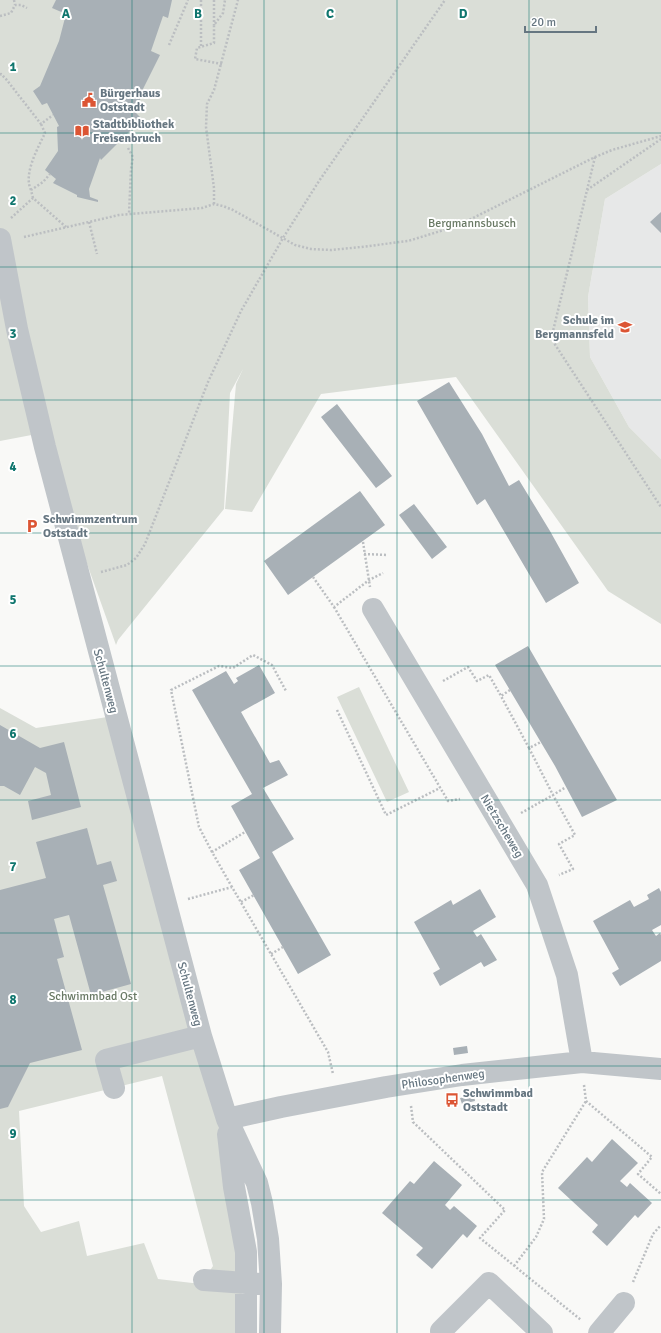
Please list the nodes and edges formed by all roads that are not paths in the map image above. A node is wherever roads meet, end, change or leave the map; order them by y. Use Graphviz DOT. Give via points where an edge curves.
graph roads {
  1 [pos="0,239"];
  2 [pos="373,609"];
  3 [pos="201,1036"];
  4 [pos="582,1062"];
  5 [pos="661,1069"];
  6 [pos="114,1088"];
  7 [pos="227,1119"];
  8 [pos="204,1280"];
  9 [pos="247,1284"];
  10 [pos="271,1284"];
  11 [pos="624,1303"];
  12 [pos="592,1328"];
  13 [pos="246,1333"];
  14 [pos="270,1333"];
  15 [pos="443,1333"];
  16 [pos="542,1333"];
  1 -- 3 [label="street, Schultenweg" via="23,356 45,447"];
  2 -- 4 [label="street, Nietzscheweg" via="537,886 567,975"];
  3 -- 6 [label="street" via="106,1060"];
  3 -- 7 [label="street, Schultenweg"];
  4 -- 5 [label="street, Philosophenweg"];
  4 -- 7 [label="street, Philosophenweg" via="462,1075 337,1096"];
  7 -- 9 [label="street, Schultenweg" via="234,1187 246,1252"];
  7 -- 10 [label="street, Schultenweg" via="257,1183 268,1238"];
  8 -- 9 [label="street"];
  9 -- 10 [label="street"];
  9 -- 13 [label="street, Schultenweg"];
  10 -- 14 [label="street, Schultenweg"];
  11 -- 12 [label="street"];
  15 -- 16 [label="street" via="441,1331 489,1283"];
}
